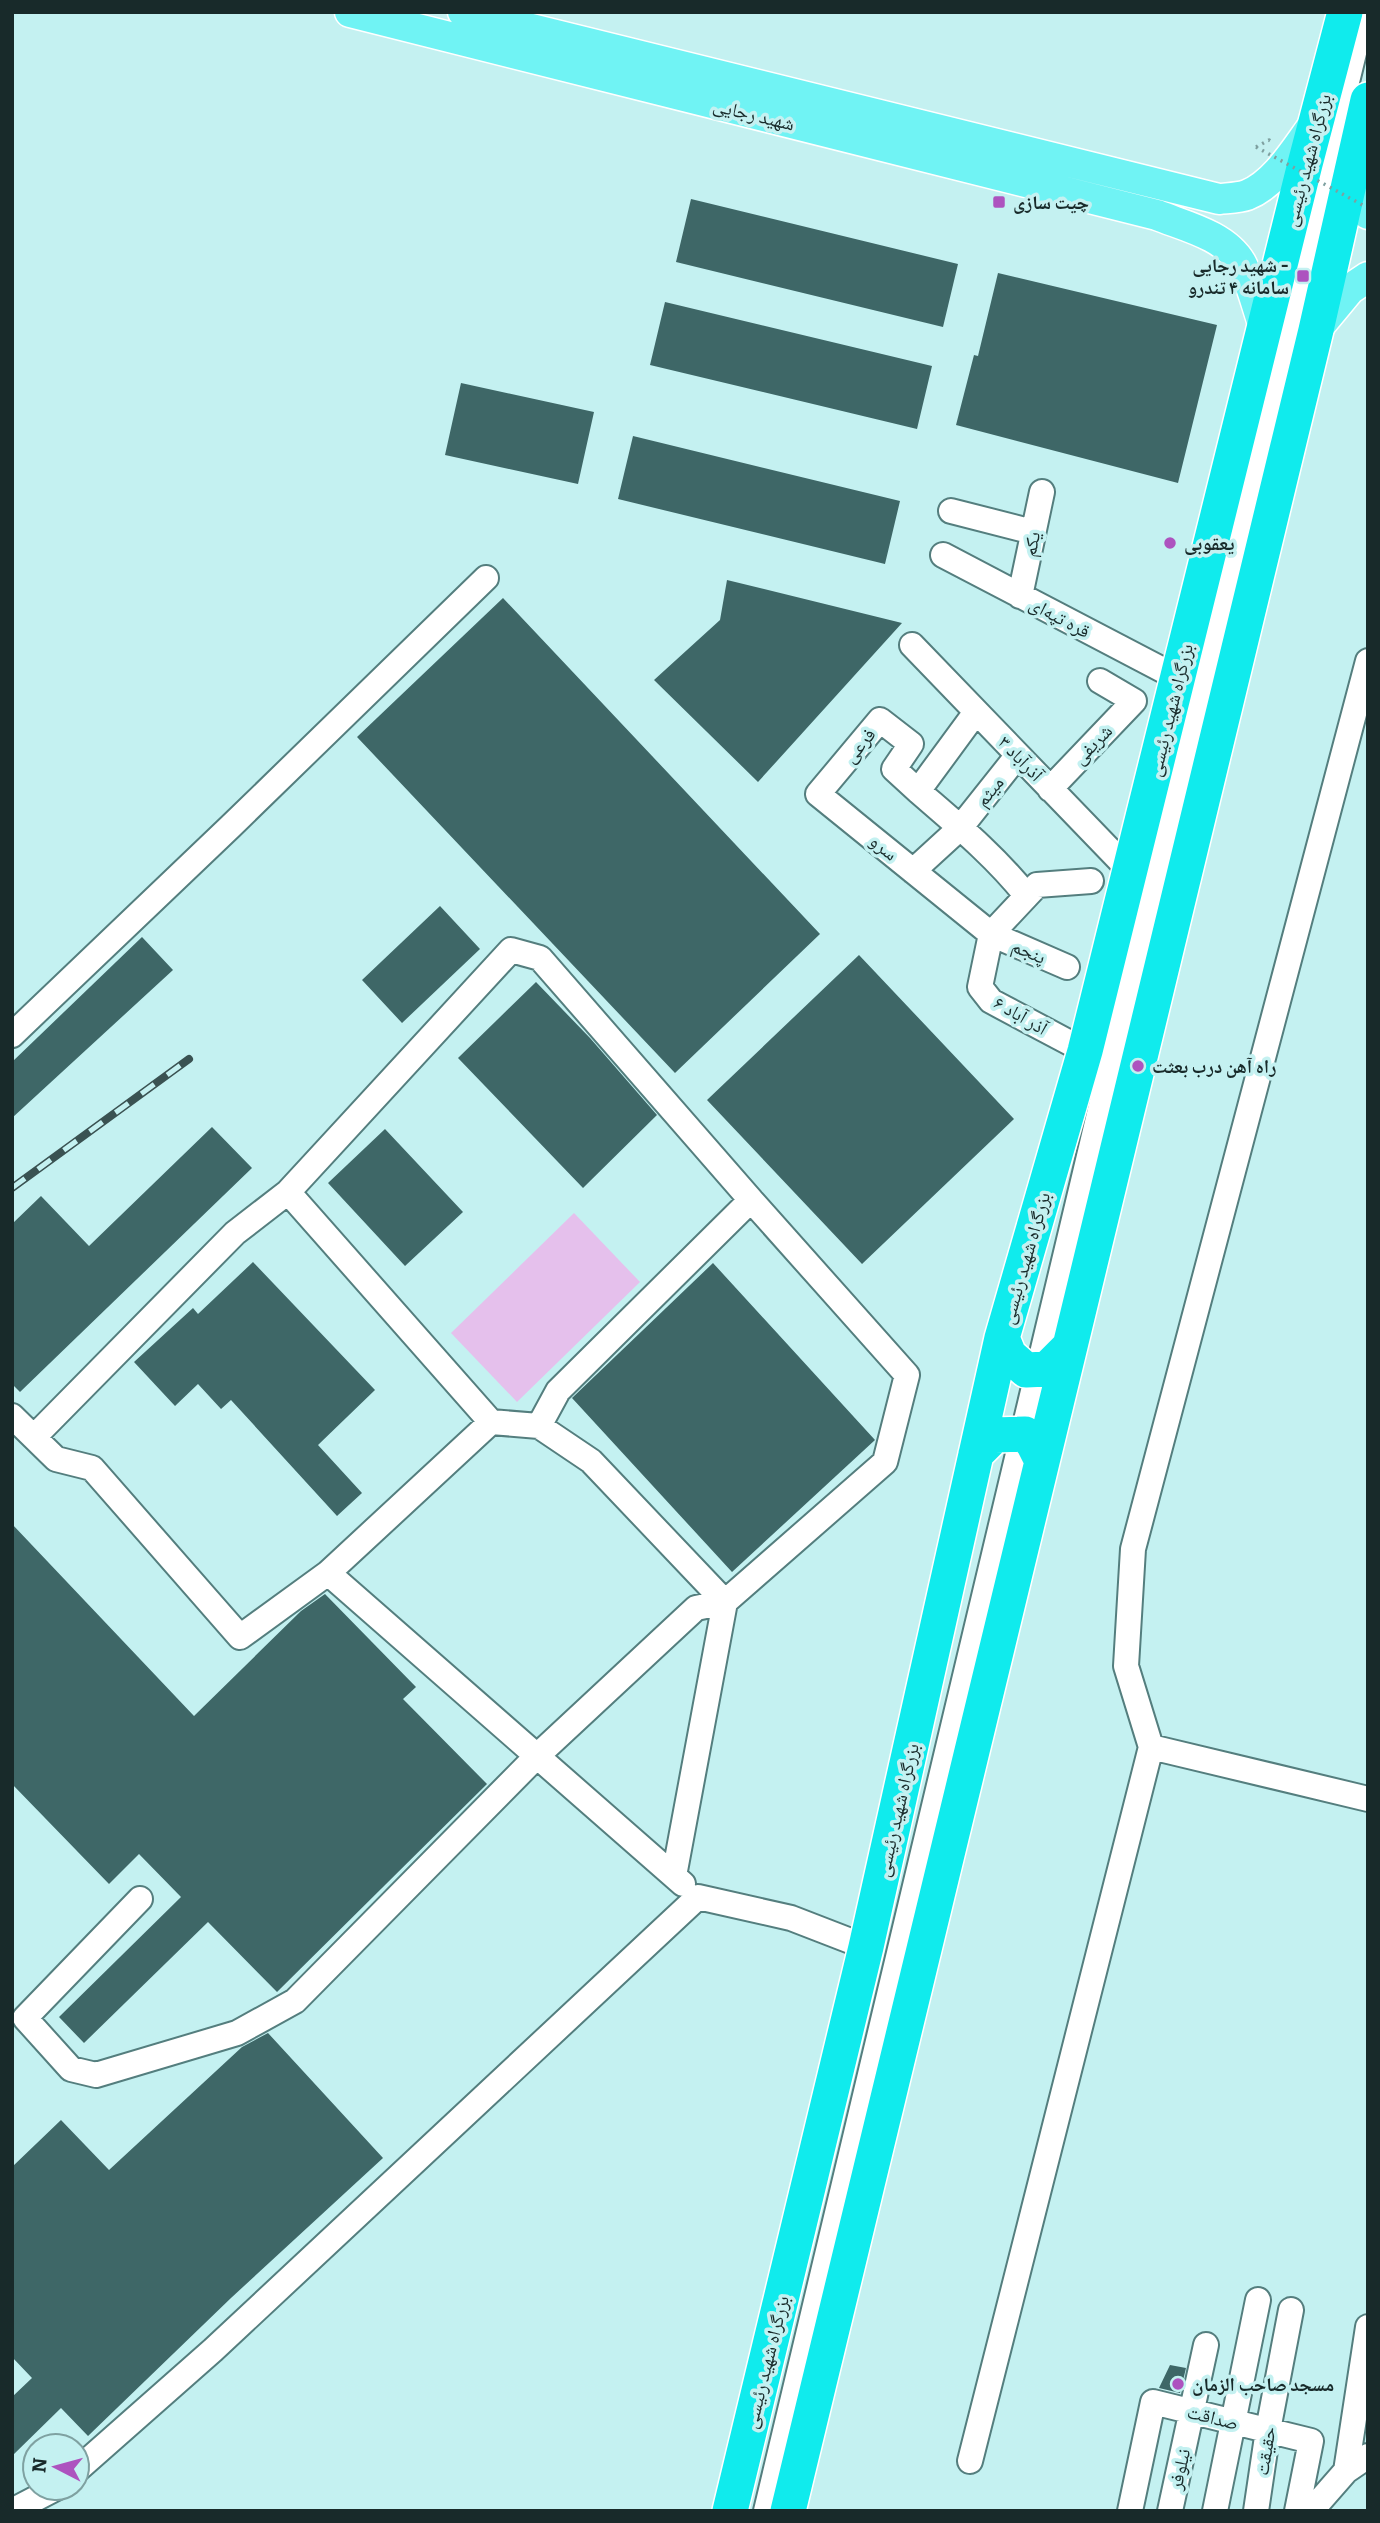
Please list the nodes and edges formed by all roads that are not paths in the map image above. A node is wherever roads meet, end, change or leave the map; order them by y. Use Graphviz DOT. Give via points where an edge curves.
graph roads {
  1 [pos="350,12"];
  2 [pos="463,12"];
  3 [pos="1331,12"];
  4 [pos="1345,12"];
  5 [pos="1364,12"];
  6 [pos="1368,100"];
  7 [pos="1319,119"];
  8 [pos="1368,122"];
  9 [pos="1355,155"];
  10 [pos="1368,214"];
  11 [pos="1368,277"];
  12 [pos="1265,329"];
  13 [pos="1316,330"];
  14 [pos="1042,492"];
  15 [pos="951,511"];
  16 [pos="1033,532"];
  17 [pos="943,555"];
  18 [pos="486,578"];
  19 [pos="1020,596"];
  20 [pos="912,645"];
  21 [pos="1368,661"];
  22 [pos="1178,678"];
  23 [pos="1100,681"];
  24 [pos="976,712"];
  25 [pos="1018,755"];
  26 [pos="1050,789"];
  27 [pos="918,791"];
  28 [pos="818,794"];
  29 [pos="960,828"];
  30 [pos="913,871"];
  31 [pos="1130,872"];
  32 [pos="1091,881"];
  33 [pos="1026,895"];
  34 [pos="990,934"];
  35 [pos="1067,967"];
  36 [pos="12,1035"];
  37 [pos="1085,1051"];
  38 [pos="288,1192"];
  39 [pos="751,1200"];
  40 [pos="1002,1338"];
  41 [pos="1068,1348"];
  42 [pos="12,1416"];
  43 [pos="491,1422"];
  44 [pos="539,1426"];
  45 [pos="34,1437"];
  46 [pos="976,1454"];
  47 [pos="1041,1459"];
  48 [pos="328,1573"];
  49 [pos="725,1602"];
  50 [pos="1151,1747"];
  51 [pos="537,1756"];
  52 [pos="1368,1798"];
  53 [pos="674,1876"];
  54 [pos="698,1898"];
  55 [pos="140,1899"];
  56 [pos="866,1947"];
  57 [pos="1258,2300"];
  58 [pos="1291,2310"];
  59 [pos="1368,2328"];
  60 [pos="1206,2345"];
  61 [pos="1192,2412"];
  62 [pos="1233,2422"];
  63 [pos="1268,2430"];
  64 [pos="1368,2456"];
  65 [pos="91,2458"];
  66 [pos="970,2461"];
  67 [pos="1346,2471"];
  68 [pos="29,2502"];
  69 [pos="12,2511"];
  70 [pos="730,2511"];
  71 [pos="766,2511"];
  72 [pos="788,2511"];
  73 [pos="1129,2511"];
  74 [pos="1170,2511"];
  75 [pos="1215,2511"];
  76 [pos="1256,2511"];
  77 [pos="1297,2511"];
  78 [pos="1311,2511"];
  1 -- 12 [label="main road, شهید رجایی" via="1157,215 1211,237 1240,261"];
  2 -- 7 [label="main road, شهید رجایی" via="1219,199 1259,189 1283,145"];
  3 -- 7 [label="highway"];
  4 -- 7 [label="highway, بزرگراه شهید رئیسی"];
  5 -- 71 [label="street"];
  6 -- 9 [label="highway"];
  7 -- 12 [label="highway, بزرگراه شهید رئیسی"];
  8 -- 9 [label="highway"];
  9 -- 10 [label="main road"];
  9 -- 13 [label="highway"];
  11 -- 13 [label="main road" via="1350,289"];
  12 -- 22 [label="highway, بزرگراه شهید رئیسی"];
  13 -- 41 [label="highway"];
  14 -- 16 [label="street, یکم"];
  15 -- 16 [label="street"];
  16 -- 19 [label="street, یکم"];
  17 -- 19 [label="street, قره تپه‌ای"];
  18 -- 36 [label="street"];
  19 -- 22 [label="street, قره تپه‌ای"];
  20 -- 24 [label="street, ۳ آذرآباد"];
  21 -- 50 [label="street" via="1133,1549 1126,1666"];
  22 -- 31 [label="highway, بزرگراه شهید رئیسی"];
  23 -- 26 [label="street, شریفی" via="1134,701"];
  24 -- 25 [label="street, ۳ آذرآباد" via="1002,724"];
  24 -- 27 [label="street"];
  25 -- 26 [label="street, ۳ آذرآباد"];
  25 -- 29 [label="street, میثم"];
  26 -- 31 [label="street, ۳ آذرآباد"];
  27 -- 28 [label="street, فرعی" via="894,769 911,744 880,720"];
  27 -- 29 [label="street"];
  28 -- 30 [label="street, سرو"];
  29 -- 30 [label="street, میثم"];
  29 -- 33 [label="street"];
  30 -- 34 [label="street, سرو"];
  31 -- 37 [label="highway, بزرگراه شهید رئیسی"];
  32 -- 33 [label="street" via="1037,885"];
  33 -- 34 [label="street"];
  34 -- 35 [label="street, پنجم"];
  34 -- 37 [label="street, آذر آباد ۶" via="980,987 991,1001"];
  37 -- 40 [label="highway, بزرگراه شهید رئیسی"];
  38 -- 39 [label="street" via="511,950 540,958"];
  38 -- 43 [label="street"];
  38 -- 45 [label="street" via="235,1233"];
  39 -- 44 [label="street" via="558,1391"];
  39 -- 49 [label="street" via="907,1375 885,1462"];
  40 -- 41 [label="highway" via="1009,1355 1026,1370 1047,1369"];
  40 -- 46 [label="highway, بزرگراه شهید رئیسی"];
  41 -- 47 [label="highway"];
  42 -- 45 [label="street"];
  43 -- 44 [label="street"];
  43 -- 48 [label="street"];
  44 -- 49 [label="street" via="591,1461"];
  45 -- 48 [label="street" via="56,1459 92,1468 240,1637"];
  46 -- 47 [label="highway" via="995,1435 1024,1434"];
  46 -- 56 [label="highway, بزرگراه شهید رئیسی"];
  47 -- 72 [label="highway"];
  48 -- 51 [label="street"];
  49 -- 51 [label="street" via="696,1608"];
  49 -- 53 [label="street"];
  50 -- 52 [label="street"];
  50 -- 66 [label="street"];
  51 -- 53 [label="street"];
  51 -- 55 [label="street" via="295,2001 237,2034 96,2075 71,2069 25,2018"];
  53 -- 54 [label="street"];
  54 -- 56 [label="street" via="791,1919"];
  54 -- 65 [label="street"];
  56 -- 70 [label="highway, بزرگراه شهید رئیسی"];
  57 -- 62 [label="street"];
  58 -- 63 [label="street, حقیقت"];
  59 -- 67 [label="street"];
  60 -- 61 [label="street, نیلوفر"];
  61 -- 62 [label="street, صداقت"];
  61 -- 73 [label="street, صداقت" via="1153,2402"];
  61 -- 74 [label="street, نیلوفر"];
  62 -- 63 [label="street, صداقت"];
  62 -- 75 [label="street"];
  63 -- 76 [label="street, حقیقت"];
  63 -- 77 [label="street, صداقت" via="1311,2441"];
  64 -- 67 [label="street"];
  67 -- 78 [label="street"];
  68 -- 69 [label="street"];
}
